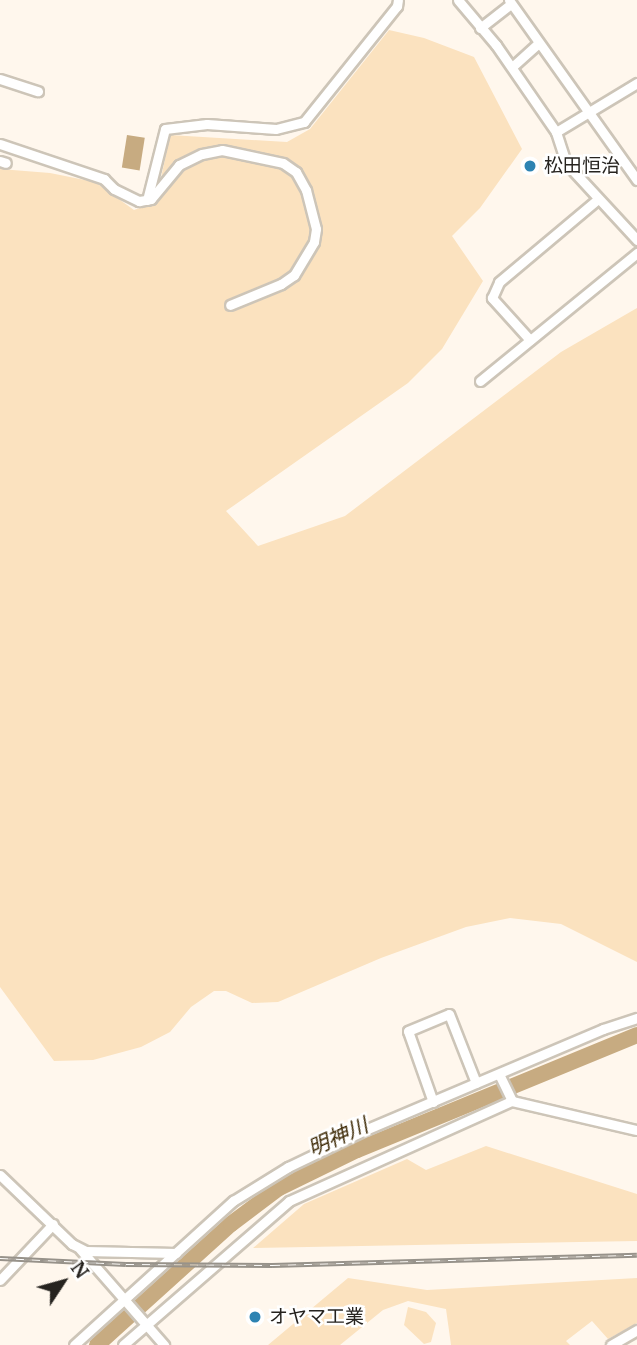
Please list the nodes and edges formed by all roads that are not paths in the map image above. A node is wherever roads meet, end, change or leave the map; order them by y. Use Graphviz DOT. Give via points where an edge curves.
graph roads {
  1 [pos="398,0"];
  2 [pos="458,0"];
  3 [pos="510,2"];
  4 [pos="480,28"];
  5 [pos="539,43"];
  6 [pos="512,67"];
  7 [pos="0,79"];
  8 [pos="637,83"];
  9 [pos="38,91"];
  10 [pos="589,113"];
  11 [pos="556,132"];
  12 [pos="0,144"];
  13 [pos="637,180"];
  14 [pos="598,199"];
  15 [pos="147,200"];
  16 [pos="637,240"];
  17 [pos="637,253"];
  18 [pos="230,305"];
  19 [pos="530,340"];
  20 [pos="480,381"];
  21 [pos="637,1018"];
  22 [pos="500,1076"];
  23 [pos="477,1083"];
  24 [pos="510,1097"];
  25 [pos="433,1102"];
  26 [pos="637,1130"];
  27 [pos="0,1175"];
  28 [pos="53,1224"];
  29 [pos="79,1248"];
  30 [pos="176,1253"];
  31 [pos="0,1280"];
  32 [pos="126,1301"];
  33 [pos="144,1321"];
  34 [pos="637,1330"];
  35 [pos="74,1345"];
  36 [pos="123,1345"];
  37 [pos="164,1345"];
  38 [pos="611,1345"];
  1 -- 15 [label="street" via="304,122 276,129 207,124 165,129"];
  2 -- 4 [label="street"];
  3 -- 4 [label="street"];
  3 -- 5 [label="street"];
  4 -- 6 [label="street"];
  5 -- 6 [label="street"];
  5 -- 10 [label="street"];
  6 -- 11 [label="street"];
  7 -- 9 [label="street"];
  8 -- 10 [label="street"];
  10 -- 11 [label="street"];
  10 -- 13 [label="street"];
  11 -- 14 [label="street" via="566,163"];
  12 -- 15 [label="street" via="104,179 127,197"];
  14 -- 16 [label="street"];
  14 -- 19 [label="street" via="499,282 492,298"];
  15 -- 18 [label="street" via="179,164 222,150 283,163 296,172 312,208 314,243 294,275"];
  17 -- 19 [label="street"];
  19 -- 20 [label="street"];
  21 -- 22 [label="street"];
  22 -- 23 [label="street"];
  22 -- 24 [label="street"];
  23 -- 25 [label="street"];
  23 -- 25 [label="street" via="449,1014 408,1031"];
  24 -- 26 [label="street"];
  24 -- 33 [label="street" via="289,1201"];
  25 -- 30 [label="street" via="288,1167 233,1201"];
  27 -- 28 [label="street"];
  28 -- 29 [label="street"];
  28 -- 31 [label="street"];
  29 -- 30 [label="street"];
  29 -- 32 [label="street"];
  30 -- 32 [label="street"];
  32 -- 33 [label="street"];
  32 -- 35 [label="street"];
  33 -- 36 [label="street"];
  33 -- 37 [label="street"];
  34 -- 38 [label="street"];
}
